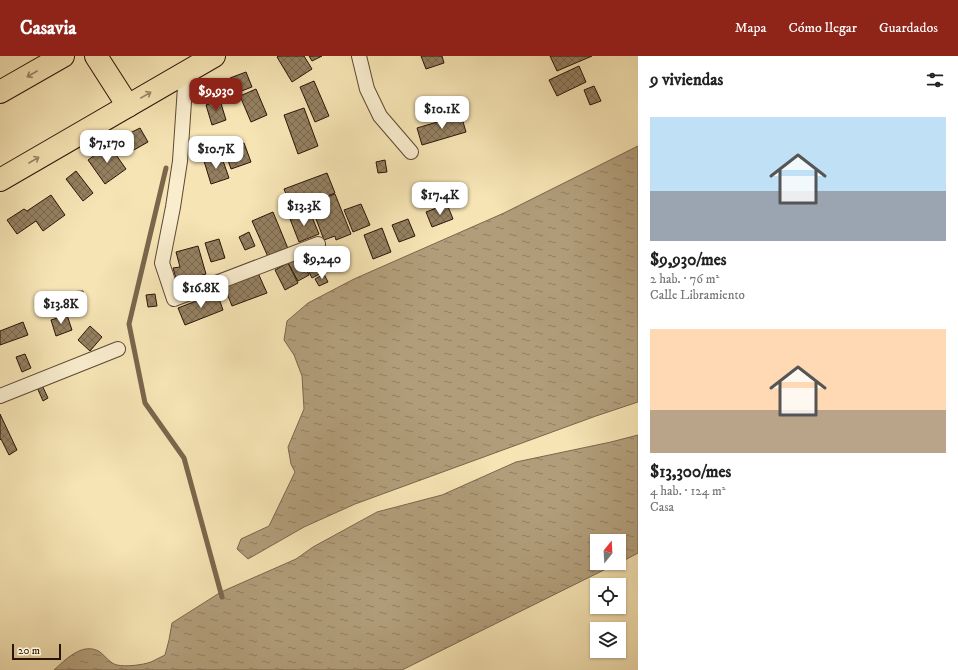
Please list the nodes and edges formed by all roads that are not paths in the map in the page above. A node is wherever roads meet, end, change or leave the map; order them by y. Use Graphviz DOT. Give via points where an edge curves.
graph roads {
  1 [pos="64,56"];
  2 [pos="96,56"];
  3 [pos="358,56"];
  4 [pos="201,62"];
  5 [pos="0,92"];
  6 [pos="128,106"];
  7 [pos="411,152"];
  8 [pos="0,180"];
  9 [pos="318,244"];
  10 [pos="118,349"];
  11 [pos="0,396"];
  1 -- 5 [label="highway, one-way"];
  2 -- 6 [label="highway"];
  3 -- 7 [label="street" via="380,116"];
  6 -- 4 [label="highway, one-way"];
  4 -- 9 [label="street" via="162,263 174,300"];
  8 -- 6 [label="highway, one-way"];
  10 -- 11 [label="street"];
}
